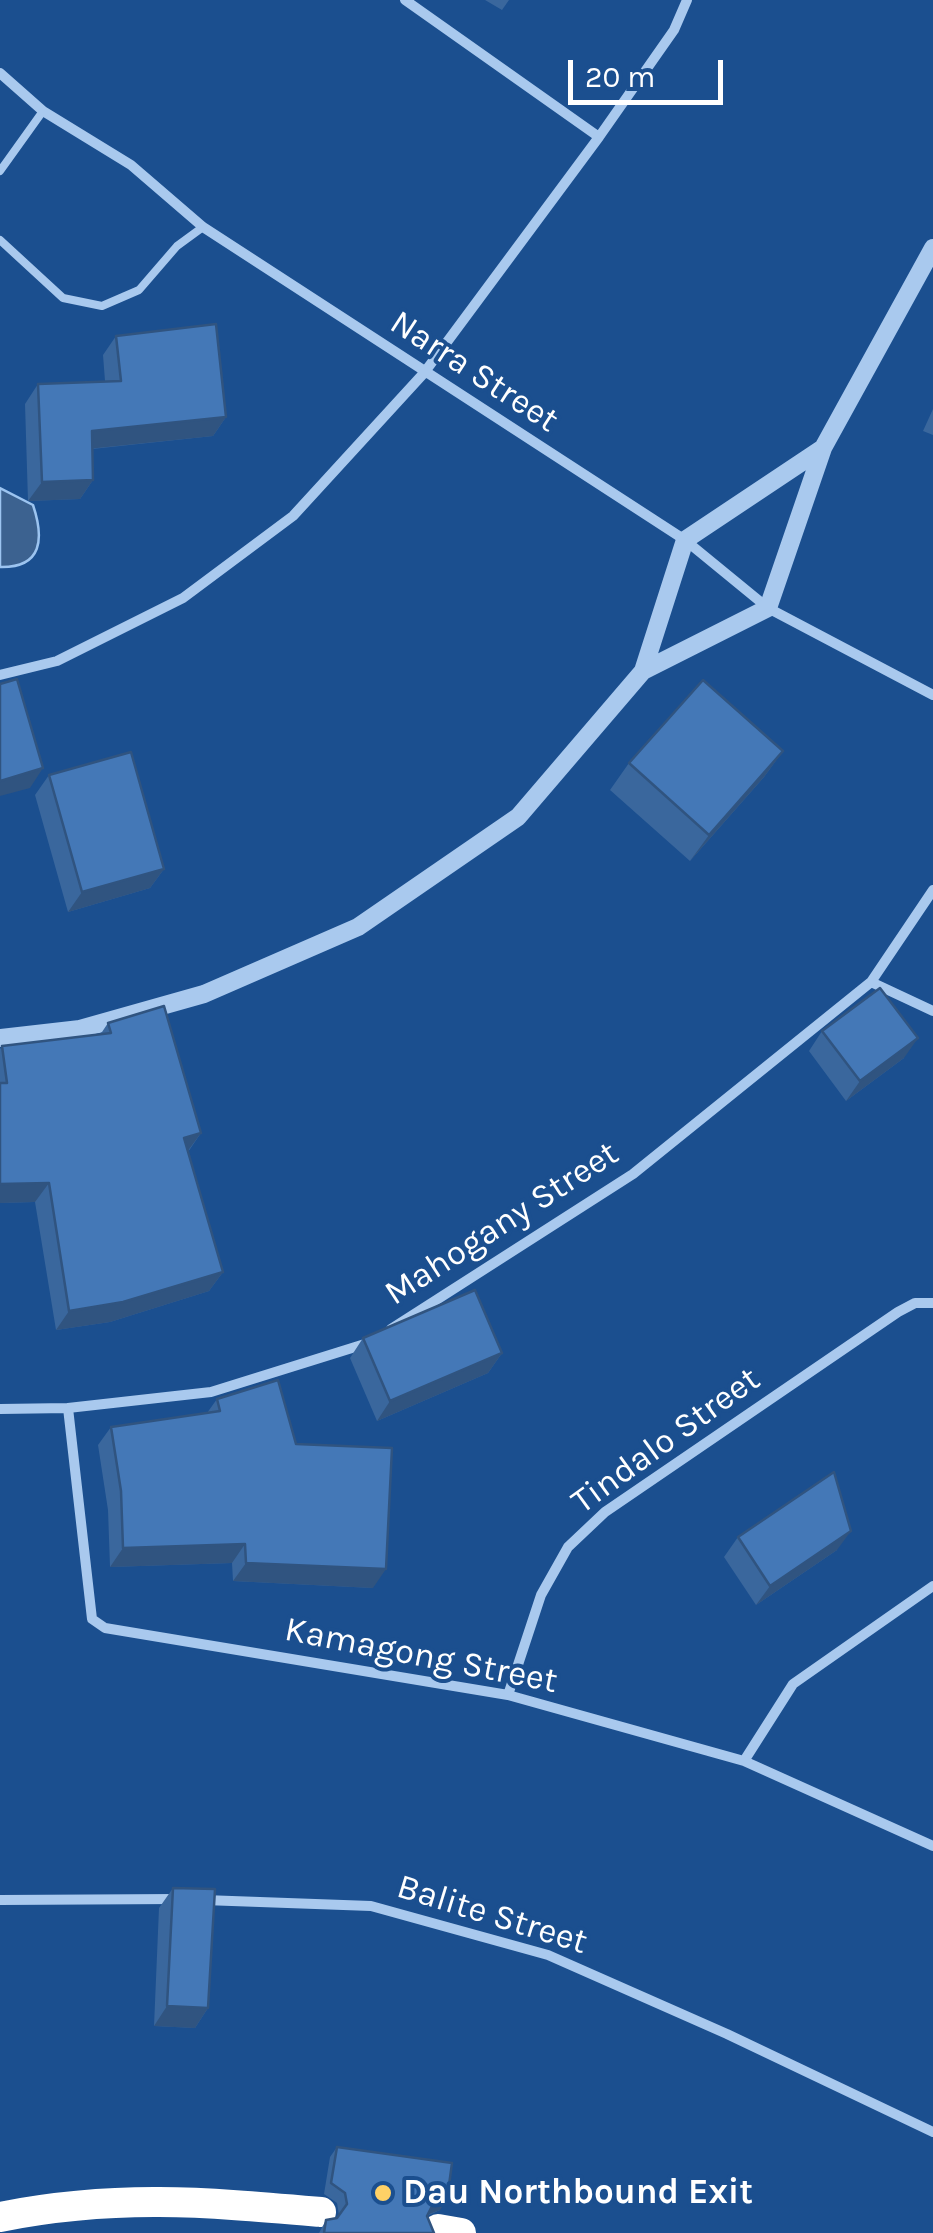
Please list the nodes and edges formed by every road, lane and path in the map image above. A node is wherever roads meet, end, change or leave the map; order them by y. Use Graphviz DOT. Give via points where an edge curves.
graph roads {
  1 [pos="405,0"];
  2 [pos="687,0"];
  3 [pos="0,72"];
  4 [pos="44,110"];
  5 [pos="599,137"];
  6 [pos="0,170"];
  7 [pos="203,227"];
  8 [pos="0,240"];
  9 [pos="933,248"];
  10 [pos="424,374"];
  11 [pos="824,448"];
  12 [pos="685,540"];
  13 [pos="768,608"];
  14 [pos="642,671"];
  15 [pos="0,674"];
  16 [pos="933,695"];
  17 [pos="933,890"];
  18 [pos="871,982"];
  19 [pos="933,1011"];
  20 [pos="0,1038"];
  21 [pos="933,1303"];
  22 [pos="68,1408"];
  23 [pos="0,1409"];
  24 [pos="933,1586"];
  25 [pos="508,1694"];
  26 [pos="744,1761"];
  27 [pos="933,1846"];
  28 [pos="0,1900"];
  29 [pos="933,2132"];
  30 [pos="322,2212"];
  31 [pos="0,2217"];
  1 -- 5 [label="street"];
  2 -- 5 [label="street" via="674,30"];
  3 -- 4 [label="street, Narra Street"];
  4 -- 6 [label="lane"];
  4 -- 7 [label="street, Narra Street" via="131,165"];
  5 -- 10 [label="street"];
  7 -- 8 [label="lane" via="139,290 102,306 63,298"];
  7 -- 10 [label="street, Narra Street"];
  9 -- 11 [label="street"];
  10 -- 12 [label="street, Narra Street"];
  10 -- 15 [label="street" via="293,516 183,598 57,662"];
  11 -- 12 [label="street"];
  11 -- 13 [label="street"];
  12 -- 13 [label="street, Narra Street"];
  12 -- 14 [label="street"];
  13 -- 14 [label="street"];
  13 -- 16 [label="street, Narra Street"];
  14 -- 20 [label="street" via="518,817 358,927 204,994 80,1029"];
  17 -- 18 [label="street, Mahogany Street"];
  18 -- 19 [label="street"];
  18 -- 22 [label="street, Mahogany Street" via="633,1174 368,1343 211,1392"];
  21 -- 25 [label="street, Tindalo Street" via="898,1312 605,1512 568,1547 541,1596"];
  22 -- 23 [label="street, Mahogany Street"];
  22 -- 25 [label="street, Kamagong Street" via="92,1619 105,1628"];
  24 -- 26 [label="street" via="793,1684"];
  25 -- 26 [label="street, Kamagong Street"];
  26 -- 27 [label="street, Kamagong Street"];
  28 -- 29 [label="street, Balite Street" via="371,1906 548,1955"];
  30 -- 31 [label="highway" via="165,2200 77,2204"];
}
